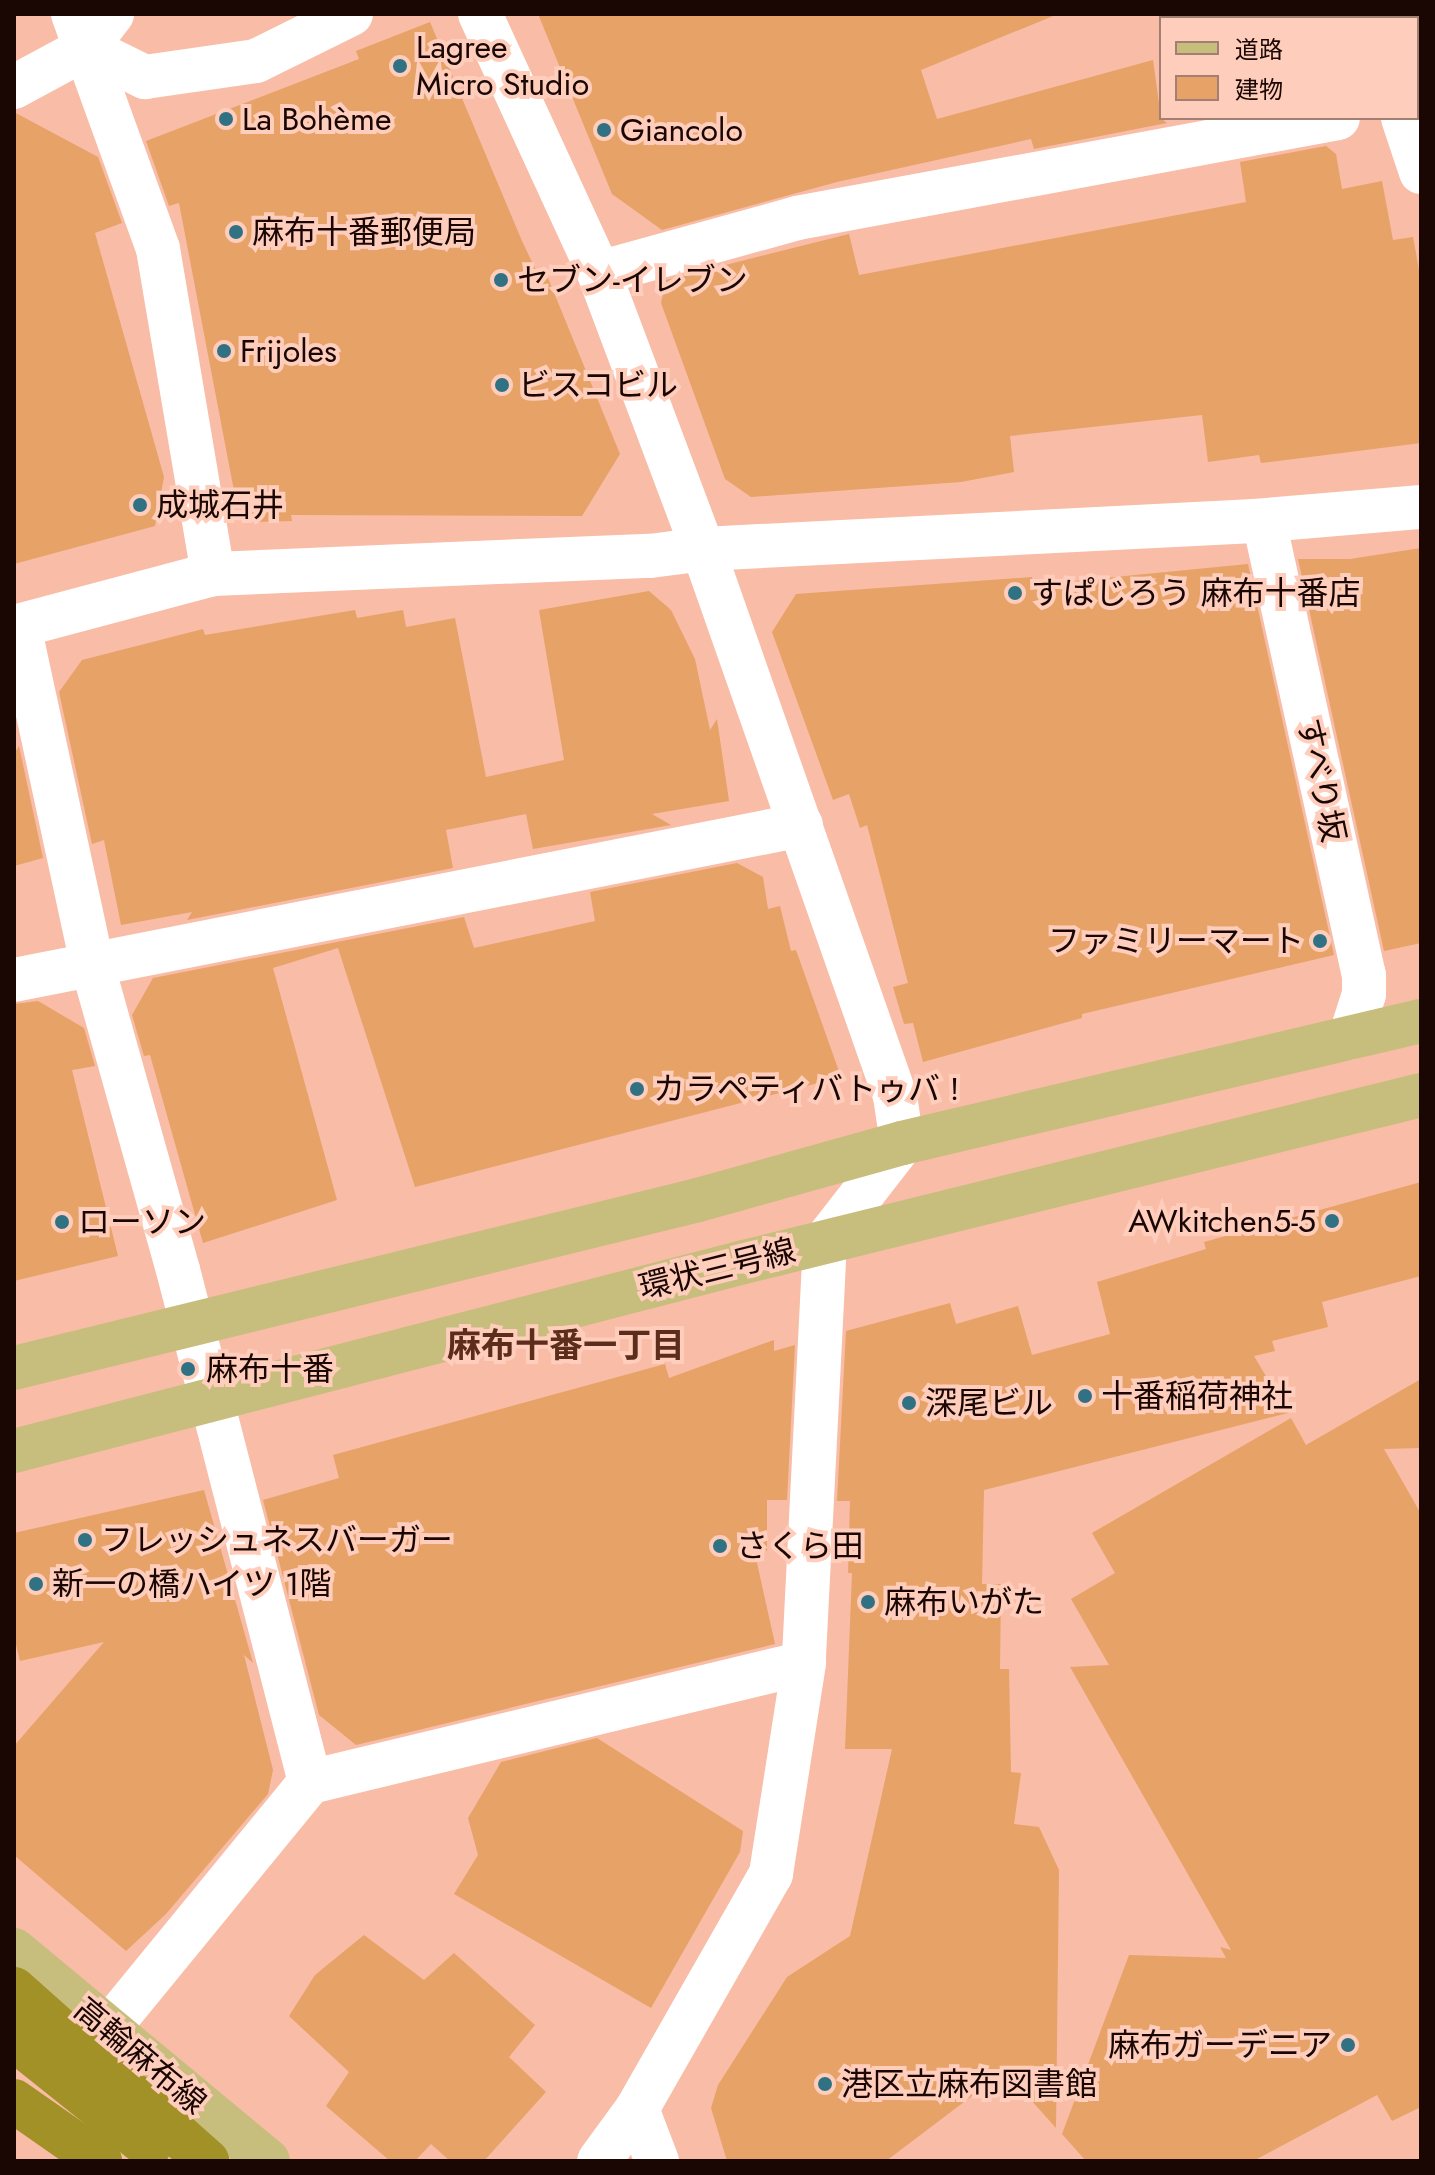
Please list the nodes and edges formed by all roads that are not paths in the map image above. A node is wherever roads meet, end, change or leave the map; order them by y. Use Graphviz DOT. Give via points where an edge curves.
graph roads {
  1 [pos="112,14"];
  2 [pos="351,14"];
  3 [pos="480,14"];
  4 [pos="80,31"];
  5 [pos="14,87"];
  6 [pos="1327,120"];
  7 [pos="1404,120"];
  8 [pos="1421,172"];
  9 [pos="599,273"];
  10 [pos="1421,507"];
  11 [pos="1264,521"];
  12 [pos="703,549"];
  13 [pos="213,574"];
  14 [pos="16,626"];
  15 [pos="801,825"];
  16 [pos="92,964"];
  17 [pos="14,980"];
  18 [pos="1421,1021"];
  19 [pos="1350,1038"];
  20 [pos="1421,1095"];
  21 [pos="902,1143"];
  22 [pos="825,1242"];
  23 [pos="192,1321"];
  24 [pos="14,1368"];
  25 [pos="212,1399"];
  26 [pos="14,1451"];
  27 [pos="804,1663"];
  28 [pos="310,1782"];
  29 [pos="14,1950"];
  30 [pos="14,1989"];
  31 [pos="106,2031"];
  32 [pos="14,2039"];
  33 [pos="14,2066"];
  34 [pos="14,2101"];
  35 [pos="637,2109"];
  36 [pos="100,2161"];
  37 [pos="149,2161"];
  38 [pos="166,2161"];
  39 [pos="207,2161"];
  40 [pos="268,2161"];
  41 [pos="599,2161"];
  42 [pos="657,2161"];
  1 -- 4 [label="street"];
  2 -- 4 [label="street" via="256,61 145,77"];
  3 -- 9 [label="street"];
  4 -- 5 [label="street"];
  4 -- 13 [label="street" via="158,249"];
  6 -- 9 [label="street" via="797,218"];
  7 -- 8 [label="street"];
  9 -- 12 [label="street"];
  10 -- 11 [label="street"];
  11 -- 12 [label="street"];
  11 -- 19 [label="street, すべり坂" via="1364,975"];
  12 -- 13 [label="street" via="650,556"];
  12 -- 15 [label="street"];
  13 -- 14 [label="street"];
  14 -- 16 [label="street"];
  15 -- 16 [label="street"];
  15 -- 21 [label="street" via="895,1096"];
  16 -- 17 [label="street"];
  16 -- 23 [label="street"];
  18 -- 19 [label="main road"];
  19 -- 21 [label="main road"];
  20 -- 22 [label="main road, 環状三号線"];
  21 -- 22 [label="street"];
  21 -- 23 [label="main road" via="698,1200"];
  22 -- 25 [label="main road, 環状三号線"];
  22 -- 27 [label="street"];
  23 -- 24 [label="main road"];
  23 -- 25 [label="street"];
  25 -- 26 [label="main road, 環状三号線"];
  25 -- 28 [label="street"];
  27 -- 28 [label="street"];
  27 -- 35 [label="street" via="771,1874"];
  28 -- 31 [label="street"];
  29 -- 31 [label="main road, 高輪麻布線"];
  30 -- 39 [label="highway"];
  31 -- 40 [label="main road, 高輪麻布線"];
  32 -- 38 [label="highway"];
  33 -- 37 [label="highway"];
  34 -- 36 [label="highway"];
  35 -- 41 [label="street"];
  35 -- 42 [label="street"];
}
